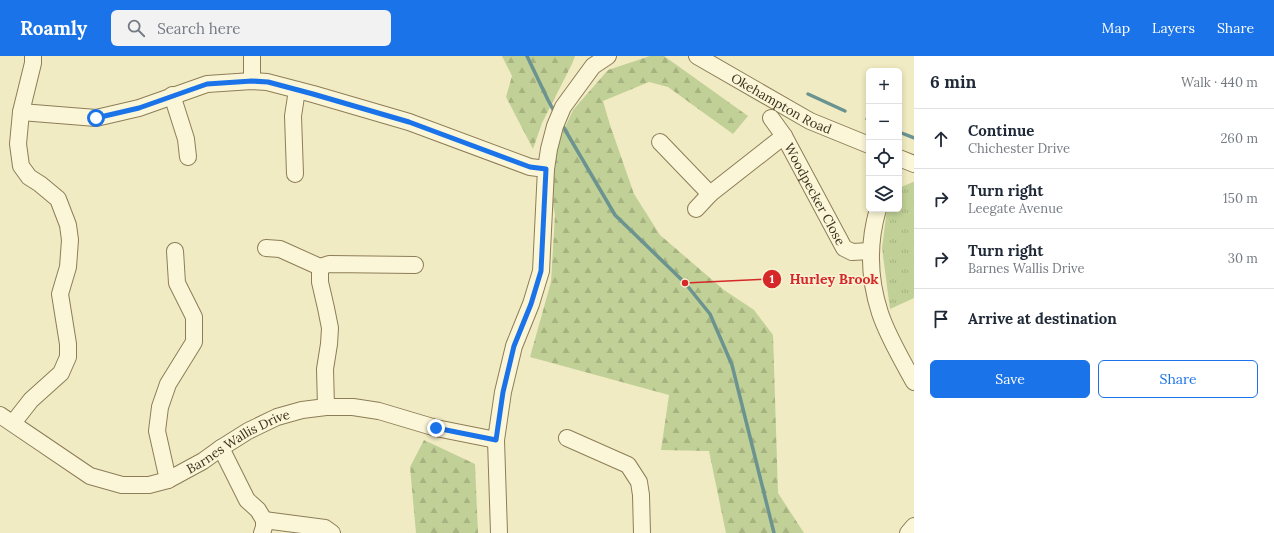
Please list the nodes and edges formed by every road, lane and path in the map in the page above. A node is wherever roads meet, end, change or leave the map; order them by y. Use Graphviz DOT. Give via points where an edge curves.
graph roads {
  1 [pos="33,56"];
  2 [pos="252,56"];
  3 [pos="608,56"];
  4 [pos="697,56"];
  5 [pos="594,61"];
  6 [pos="252,81"];
  7 [pos="297,90"];
  8 [pos="172,95"];
  9 [pos="21,112"];
  10 [pos="771,118"];
  11 [pos="784,136"];
  12 [pos="660,142"];
  13 [pos="866,144"];
  14 [pos="188,157"];
  15 [pos="902,159"];
  16 [pos="914,164"];
  17 [pos="546,169"];
  18 [pos="296,174"];
  19 [pos="710,194"];
  20 [pos="696,209"];
  21 [pos="877,212"];
  22 [pos="266,248"];
  23 [pos="175,251"];
  24 [pos="870,251"];
  25 [pos="415,264"];
  26 [pos="320,267"];
  27 [pos="914,382"];
  28 [pos="326,407"];
  29 [pos="6,419"];
  30 [pos="567,438"];
  31 [pos="496,440"];
  32 [pos="221,448"];
  33 [pos="168,480"];
  34 [pos="263,526"];
  35 [pos="914,526"];
  36 [pos="332,533"];
  37 [pos="499,533"];
  38 [pos="642,533"];
  39 [pos="908,533"];
  1 -- 9 [label="street"];
  2 -- 6 [label="street"];
  3 -- 5 [label="street"];
  4 -- 13 [label="street, Okehampton Road" via="810,121"];
  5 -- 17 [label="street" via="562,110 555,126"];
  6 -- 7 [label="street" via="268,82"];
  6 -- 8 [label="street" via="207,84"];
  7 -- 17 [label="street" via="409,122 530,167"];
  7 -- 18 [label="street" via="293,116"];
  8 -- 9 [label="street" via="139,108 96,118"];
  8 -- 14 [label="street" via="186,139"];
  9 -- 29 [label="street" via="18,144 22,166 29,177 58,199 68,225 68,267 60,294 68,357 61,373"];
  10 -- 11 [label="street, Woodpecker Close"];
  11 -- 19 [label="street, Woodpecker Close"];
  11 -- 24 [label="street, Woodpecker Close" via="844,248 852,252"];
  12 -- 19 [label="street"];
  15 -- 16 [label="street"];
  17 -- 31 [label="street" via="541,271 514,346 503,392"];
  19 -- 20 [label="street, Woodpecker Close"];
  21 -- 24 [label="street"];
  22 -- 26 [label="street" via="280,249"];
  23 -- 33 [label="street" via="177,282 194,317 194,342 168,384 160,407 157,431"];
  24 -- 27 [label="street" via="872,277 880,313"];
  25 -- 26 [label="street" via="329,264"];
  26 -- 28 [label="street" via="320,282 330,328 325,369"];
  28 -- 31 [label="street, Barnes Wallis Drive" via="353,407 379,411 436,428"];
  28 -- 32 [label="street, Barnes Wallis Drive" via="277,417"];
  29 -- 33 [label="street, Barnes Wallis Drive" via="90,476 122,485 150,484"];
  30 -- 38 [label="street" via="628,465 639,482"];
  31 -- 37 [label="street"];
  32 -- 33 [label="street, Barnes Wallis Drive" via="203,462"];
  32 -- 34 [label="street" via="247,500 258,510"];
  34 -- 36 [label="street" via="325,528"];
  35 -- 39 [label="street"];
}
